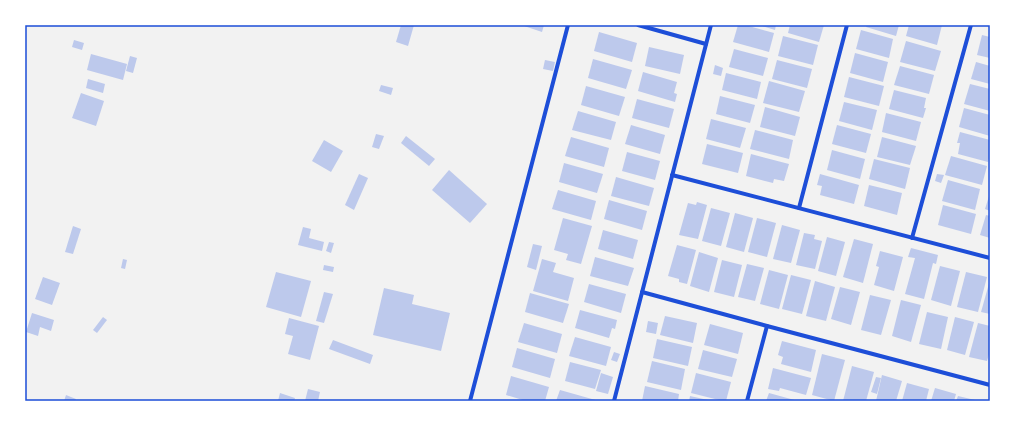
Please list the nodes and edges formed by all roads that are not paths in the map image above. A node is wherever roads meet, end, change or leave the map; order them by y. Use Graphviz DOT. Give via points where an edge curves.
graph roads {
  1 [pos="568,25"];
  2 [pos="638,25"];
  3 [pos="711,25"];
  4 [pos="847,25"];
  5 [pos="971,25"];
  6 [pos="706,44"];
  7 [pos="672,175"];
  8 [pos="799,208"];
  9 [pos="912,238"];
  10 [pos="990,258"];
  11 [pos="642,292"];
  12 [pos="767,326"];
  13 [pos="990,385"];
  14 [pos="470,401"];
  15 [pos="614,401"];
  16 [pos="747,401"];
  1 -- 14 [label="street"];
  2 -- 6 [label="street"];
  3 -- 6 [label="street"];
  4 -- 8 [label="street"];
  5 -- 9 [label="street"];
  6 -- 7 [label="street"];
  7 -- 8 [label="street"];
  7 -- 11 [label="street"];
  8 -- 9 [label="street"];
  9 -- 10 [label="street"];
  11 -- 12 [label="street"];
  11 -- 15 [label="street"];
  12 -- 13 [label="street"];
  12 -- 16 [label="street"];
}
